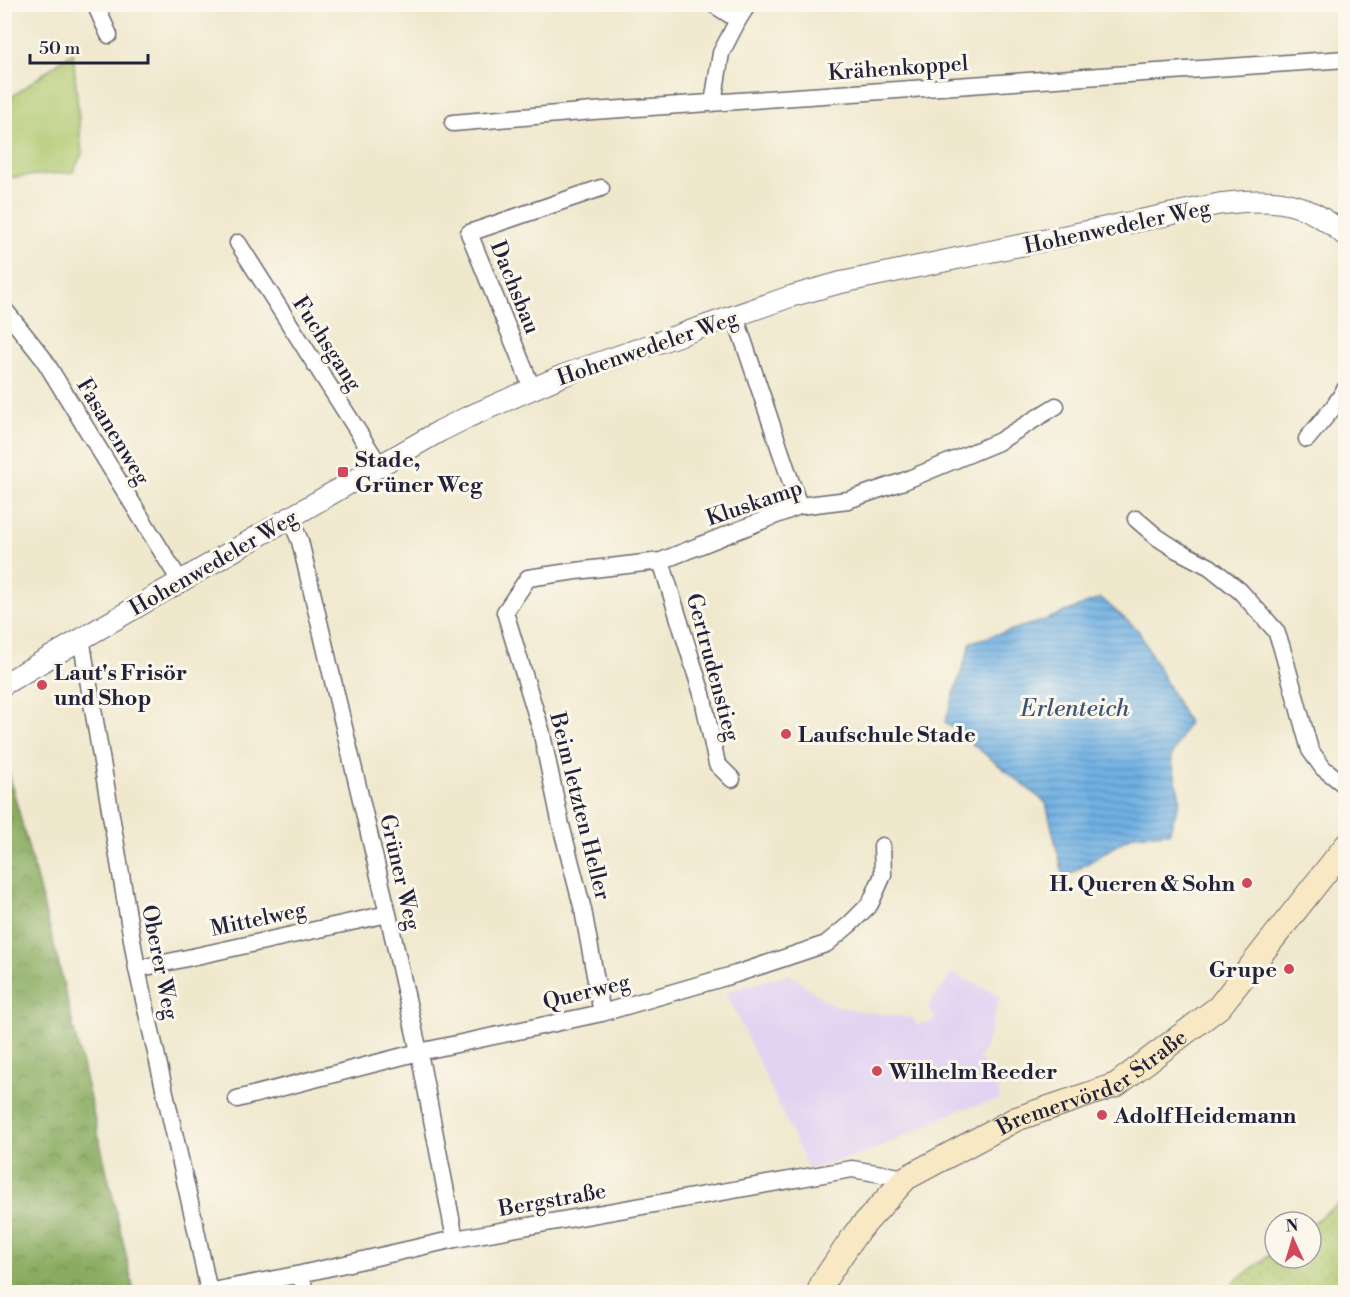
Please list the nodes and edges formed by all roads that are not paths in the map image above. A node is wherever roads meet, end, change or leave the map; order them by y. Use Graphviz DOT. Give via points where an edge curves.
graph roads {
  1 [pos="95,4"];
  2 [pos="713,4"];
  3 [pos="748,4"];
  4 [pos="738,20"];
  5 [pos="109,35"];
  6 [pos="1346,59"];
  7 [pos="713,103"];
  8 [pos="453,123"];
  9 [pos="601,188"];
  10 [pos="1346,236"];
  11 [pos="238,243"];
  12 [pos="4,309"];
  13 [pos="735,315"];
  14 [pos="532,388"];
  15 [pos="1346,388"];
  16 [pos="1056,406"];
  17 [pos="1307,439"];
  18 [pos="380,466"];
  19 [pos="799,506"];
  20 [pos="290,518"];
  21 [pos="1136,519"];
  22 [pos="661,561"];
  23 [pos="180,581"];
  24 [pos="505,612"];
  25 [pos="81,638"];
  26 [pos="4,684"];
  27 [pos="732,779"];
  28 [pos="1346,786"];
  29 [pos="882,846"];
  30 [pos="1346,846"];
  31 [pos="388,914"];
  32 [pos="138,969"];
  33 [pos="602,1013"];
  34 [pos="419,1052"];
  35 [pos="237,1099"];
  36 [pos="906,1178"];
  37 [pos="455,1239"];
  38 [pos="301,1274"];
  39 [pos="208,1292"];
  40 [pos="305,1293"];
  41 [pos="819,1293"];
  1 -- 5 [label="street"];
  2 -- 4 [label="street"];
  3 -- 4 [label="street"];
  4 -- 7 [label="street" via="721,53"];
  6 -- 7 [label="street, Krähenkoppel"];
  7 -- 8 [label="street, Krähenkoppel"];
  9 -- 14 [label="street, Dachsbau" via="469,233"];
  10 -- 13 [label="street, Hohenwedeler Weg" via="1302,208 1278,201 1249,200 839,283"];
  11 -- 18 [label="street, Fuchsgang"];
  12 -- 23 [label="street, Fasanenweg" via="43,358"];
  13 -- 14 [label="street, Hohenwedeler Weg"];
  13 -- 19 [label="street"];
  14 -- 18 [label="street, Hohenwedeler Weg" via="449,426"];
  15 -- 17 [label="street"];
  16 -- 19 [label="street, Kluskamp" via="998,442 904,481 848,500"];
  18 -- 20 [label="street, Hohenwedeler Weg"];
  19 -- 22 [label="street, Kluskamp"];
  20 -- 23 [label="street, Hohenwedeler Weg"];
  20 -- 31 [label="street, Grüner Weg" via="300,541"];
  21 -- 28 [label="street" via="1157,537 1233,585 1275,631 1310,750 1323,768"];
  22 -- 24 [label="street, Kluskamp" via="528,578"];
  22 -- 27 [label="street, Gertrudenstieg" via="702,694 717,764"];
  23 -- 25 [label="street, Hohenwedeler Weg"];
  24 -- 33 [label="street, Beim letzten Heller" via="541,730 583,910"];
  25 -- 26 [label="street, Hohenwedeler Weg"];
  25 -- 32 [label="street, Oberer Weg"];
  29 -- 33 [label="street, Querweg" via="883,875 870,904 826,944"];
  30 -- 36 [label="main road, Bremervörder Straße" via="1210,1014 1116,1084 1016,1119"];
  31 -- 32 [label="street, Mittelweg"];
  31 -- 34 [label="street, Grüner Weg"];
  32 -- 39 [label="street, Oberer Weg"];
  33 -- 34 [label="street, Querweg"];
  34 -- 35 [label="street, Querweg"];
  34 -- 37 [label="street, Grüner Weg"];
  36 -- 37 [label="street, Bergstraße" via="852,1169"];
  36 -- 41 [label="main road, Bremervörder Straße" via="856,1233"];
  37 -- 38 [label="street, Bergstraße"];
  38 -- 39 [label="street, Bergstraße"];
  38 -- 40 [label="street"];
}
